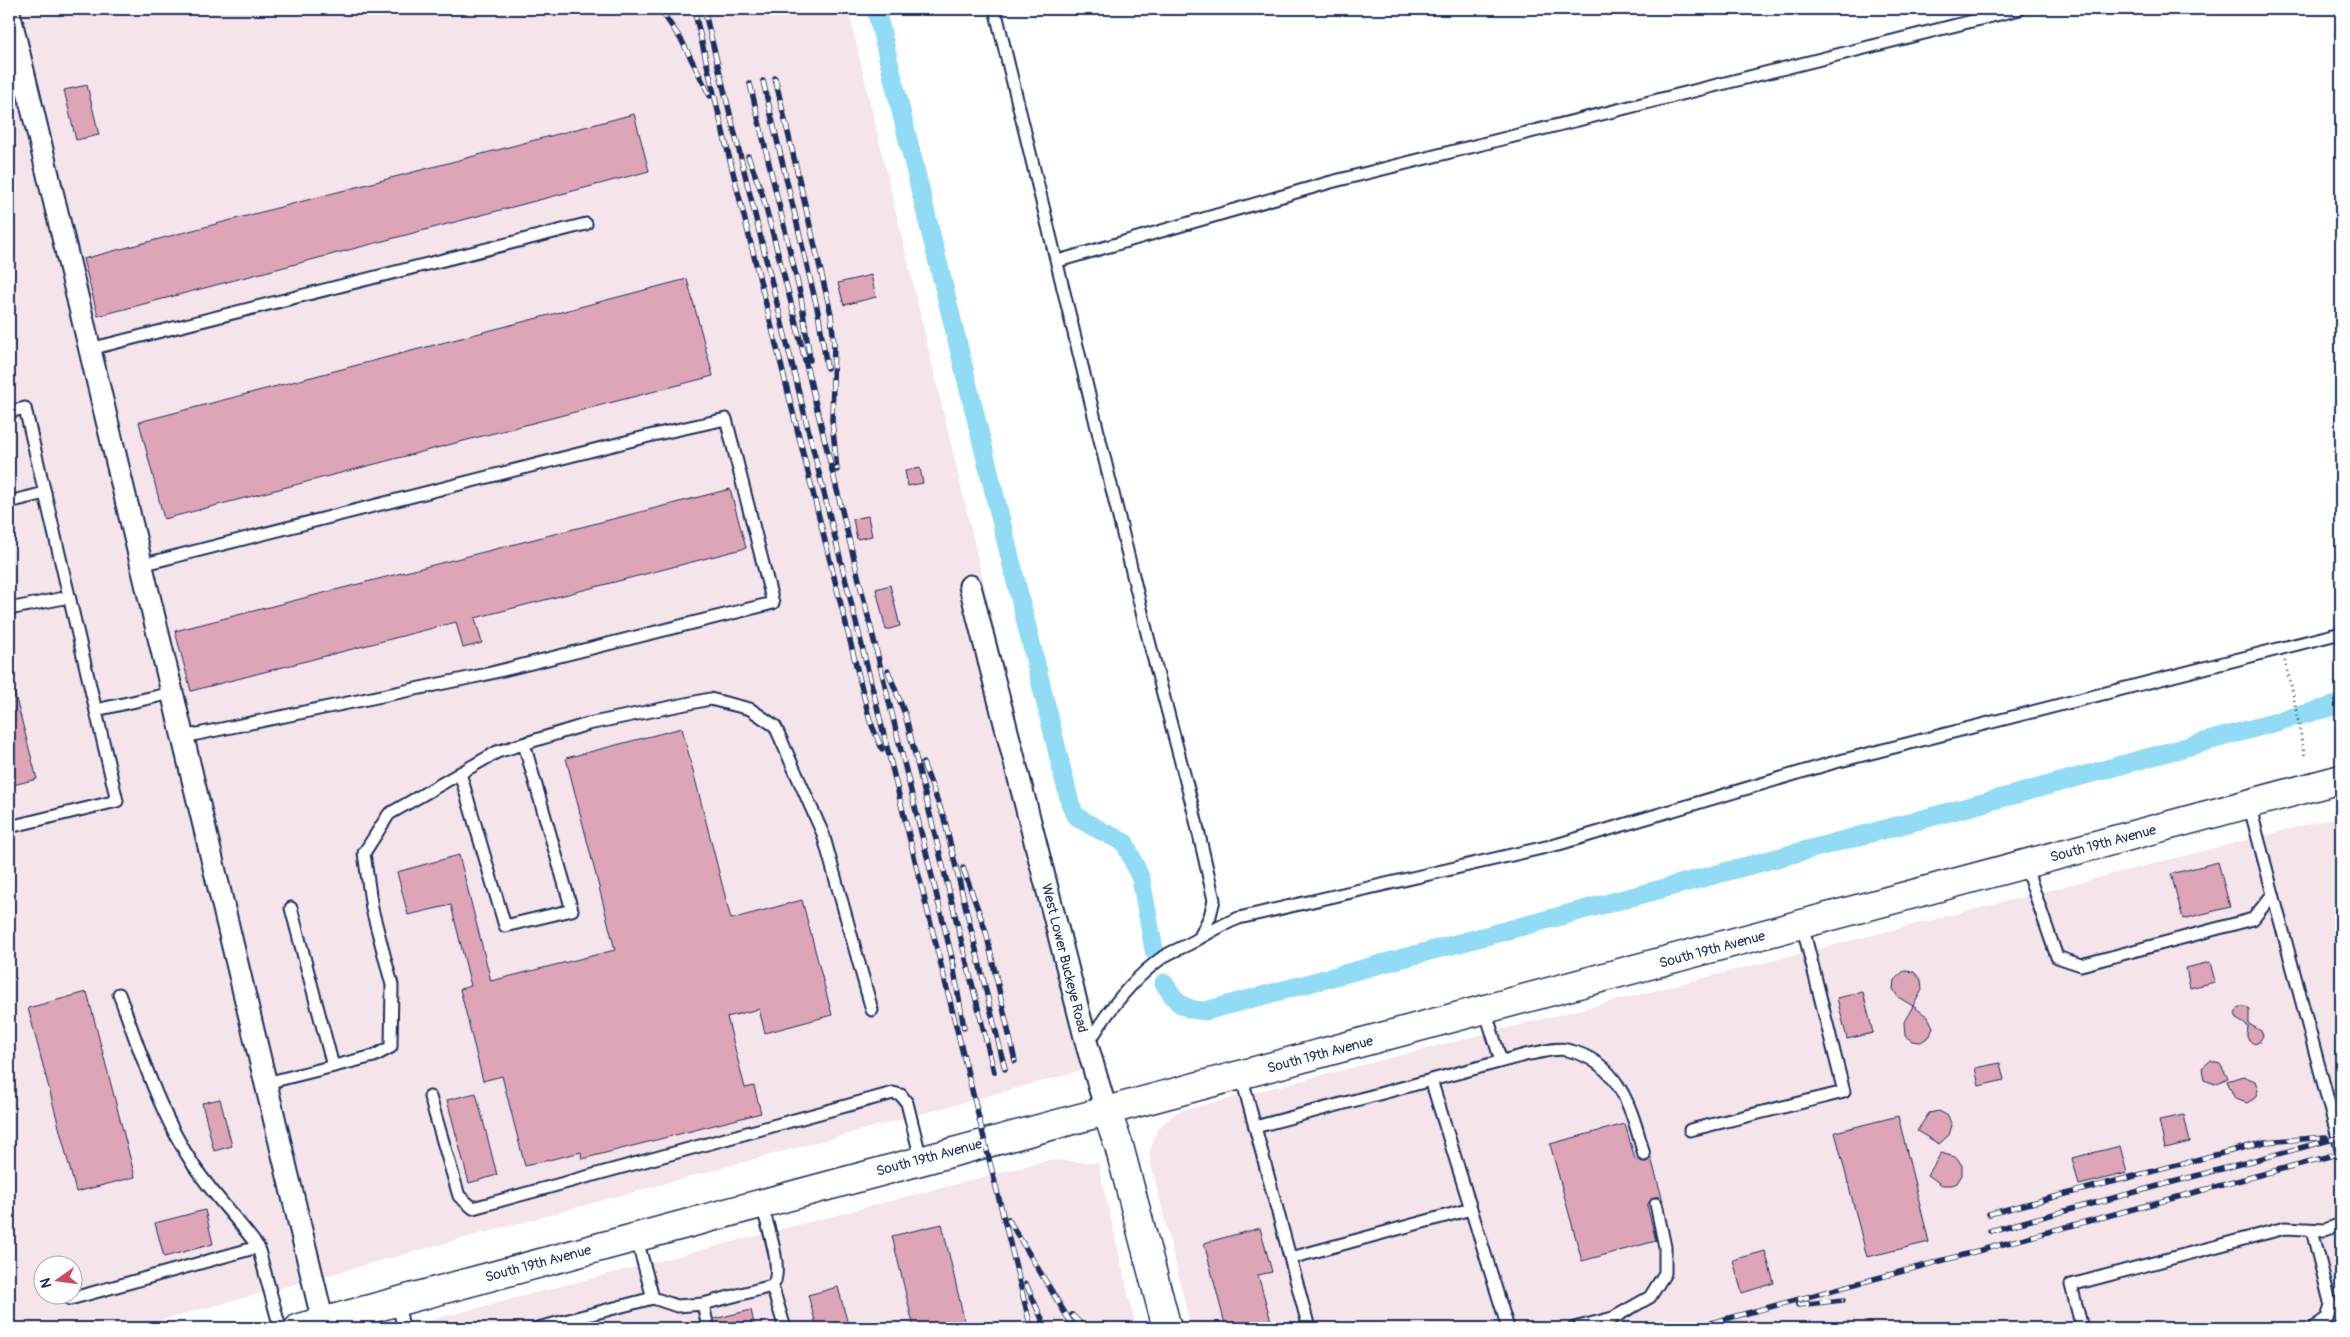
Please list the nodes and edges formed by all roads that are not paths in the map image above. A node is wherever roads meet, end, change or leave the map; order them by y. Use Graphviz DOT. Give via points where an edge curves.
graph roads {
  1 [pos="995,9"];
  2 [pos="2020,9"];
  3 [pos="9,12"];
  4 [pos="586,224"];
  5 [pos="1058,262"];
  6 [pos="90,349"];
  7 [pos="9,412"];
  8 [pos="45,493"];
  9 [pos="9,502"];
  10 [pos="141,565"];
  11 [pos="970,586"];
  12 [pos="69,597"];
  13 [pos="9,609"];
  14 [pos="2341,633"];
  15 [pos="172,693"];
  16 [pos="96,710"];
  17 [pos="183,737"];
  18 [pos="524,744"];
  19 [pos="460,773"];
  20 [pos="2341,779"];
  21 [pos="2249,804"];
  22 [pos="9,828"];
  23 [pos="2025,864"];
  24 [pos="2273,894"];
  25 [pos="291,908"];
  26 [pos="1802,924"];
  27 [pos="1199,939"];
  28 [pos="119,994"];
  29 [pos="872,1010"];
  30 [pos="1485,1010"];
  31 [pos="1087,1045"];
  32 [pos="1501,1062"];
  33 [pos="334,1066"];
  34 [pos="1241,1075"];
  35 [pos="1431,1080"];
  36 [pos="266,1084"];
  37 [pos="430,1097"];
  38 [pos="1106,1110"];
  39 [pos="1255,1127"];
  40 [pos="1690,1130"];
  41 [pos="2341,1149"];
  42 [pos="1644,1155"];
  43 [pos="921,1159"];
  44 [pos="761,1202"];
  45 [pos="1656,1204"];
  46 [pos="1471,1209"];
  47 [pos="2341,1224"];
  48 [pos="2312,1230"];
  49 [pos="636,1236"];
  50 [pos="258,1247"];
  51 [pos="1291,1258"];
  52 [pos="772,1286"];
  53 [pos="82,1295"];
  54 [pos="653,1298"];
  55 [pos="398,1301"];
  56 [pos="703,1304"];
  57 [pos="311,1325"];
  58 [pos="280,1328"];
  59 [pos="403,1328"];
  60 [pos="538,1328"];
  61 [pos="708,1328"];
  62 [pos="785,1328"];
  63 [pos="1167,1328"];
  64 [pos="1309,1328"];
  65 [pos="1508,1328"];
  66 [pos="1574,1328"];
  67 [pos="2082,1328"];
  68 [pos="2313,1328"];
  1 -- 5 [label="lane"];
  2 -- 5 [label="lane" via="1331,182"];
  3 -- 6 [label="street"];
  4 -- 6 [label="lane"];
  5 -- 27 [label="lane" via="1214,900"];
  6 -- 10 [label="street"];
  7 -- 8 [label="lane" via="25,408"];
  8 -- 9 [label="lane"];
  8 -- 12 [label="lane"];
  10 -- 15 [label="street"];
  10 -- 17 [label="lane" via="726,419 773,603 483,675"];
  11 -- 31 [label="street, West Lower Buckeye Road"];
  12 -- 13 [label="lane"];
  12 -- 16 [label="lane"];
  14 -- 27 [label="lane" via="1832,763 1559,844 1239,918 1220,925"];
  15 -- 16 [label="lane"];
  15 -- 17 [label="street"];
  16 -- 22 [label="lane" via="117,801"];
  17 -- 36 [label="street"];
  18 -- 19 [label="lane" via="497,752"];
  18 -- 19 [label="lane" via="572,910 505,926"];
  18 -- 29 [label="lane" via="588,724 710,699 750,709 776,726 823,834"];
  19 -- 33 [label="lane" via="389,814 364,853 372,908 392,985 392,1047 374,1056"];
  20 -- 21 [label="main road, South 19th Avenue"];
  21 -- 23 [label="main road, South 19th Avenue"];
  21 -- 24 [label="lane"];
  23 -- 24 [label="lane" via="2056,957 2081,965 2253,919"];
  23 -- 26 [label="main road, South 19th Avenue"];
  24 -- 41 [label="lane"];
  25 -- 33 [label="lane"];
  26 -- 30 [label="main road, South 19th Avenue"];
  26 -- 40 [label="lane" via="1844,1092"];
  27 -- 31 [label="lane" via="1164,957 1123,992 1106,1012"];
  28 -- 50 [label="lane" via="170,1126 194,1167"];
  30 -- 32 [label="lane"];
  30 -- 34 [label="main road, South 19th Avenue"];
  31 -- 38 [label="street, West Lower Buckeye Road"];
  32 -- 35 [label="lane"];
  32 -- 42 [label="lane" via="1566,1049 1596,1062 1617,1083 1630,1107"];
  33 -- 36 [label="lane"];
  34 -- 38 [label="main road, South 19th Avenue"];
  34 -- 39 [label="lane"];
  35 -- 39 [label="lane"];
  35 -- 46 [label="lane"];
  36 -- 57 [label="street"];
  37 -- 43 [label="lane" via="459,1196 474,1208 893,1093 902,1095 907,1103"];
  38 -- 43 [label="main road, South 19th Avenue"];
  38 -- 63 [label="main road, West Lower Buckeye Road" via="1119,1146"];
  39 -- 51 [label="lane"];
  43 -- 44 [label="main road, South 19th Avenue"];
  44 -- 49 [label="main road, South 19th Avenue"];
  44 -- 52 [label="lane" via="777,1266 778,1276"];
  45 -- 66 [label="lane" via="1665,1247 1665,1273 1650,1297 1613,1318"];
  46 -- 51 [label="lane"];
  46 -- 65 [label="lane"];
  47 -- 48 [label="lane" via="2325,1230"];
  48 -- 67 [label="lane" via="2285,1228 2072,1285"];
  48 -- 68 [label="lane" via="2331,1306 2327,1318"];
  49 -- 54 [label="lane"];
  49 -- 55 [label="main road, South 19th Avenue"];
  50 -- 53 [label="lane"];
  50 -- 58 [label="lane"];
  51 -- 64 [label="lane"];
  52 -- 56 [label="lane"];
  52 -- 62 [label="lane"];
  54 -- 56 [label="lane" via="677,1306"];
  54 -- 60 [label="lane"];
  55 -- 57 [label="main road, South 19th Avenue"];
  55 -- 59 [label="lane"];
  56 -- 61 [label="lane"];
}
